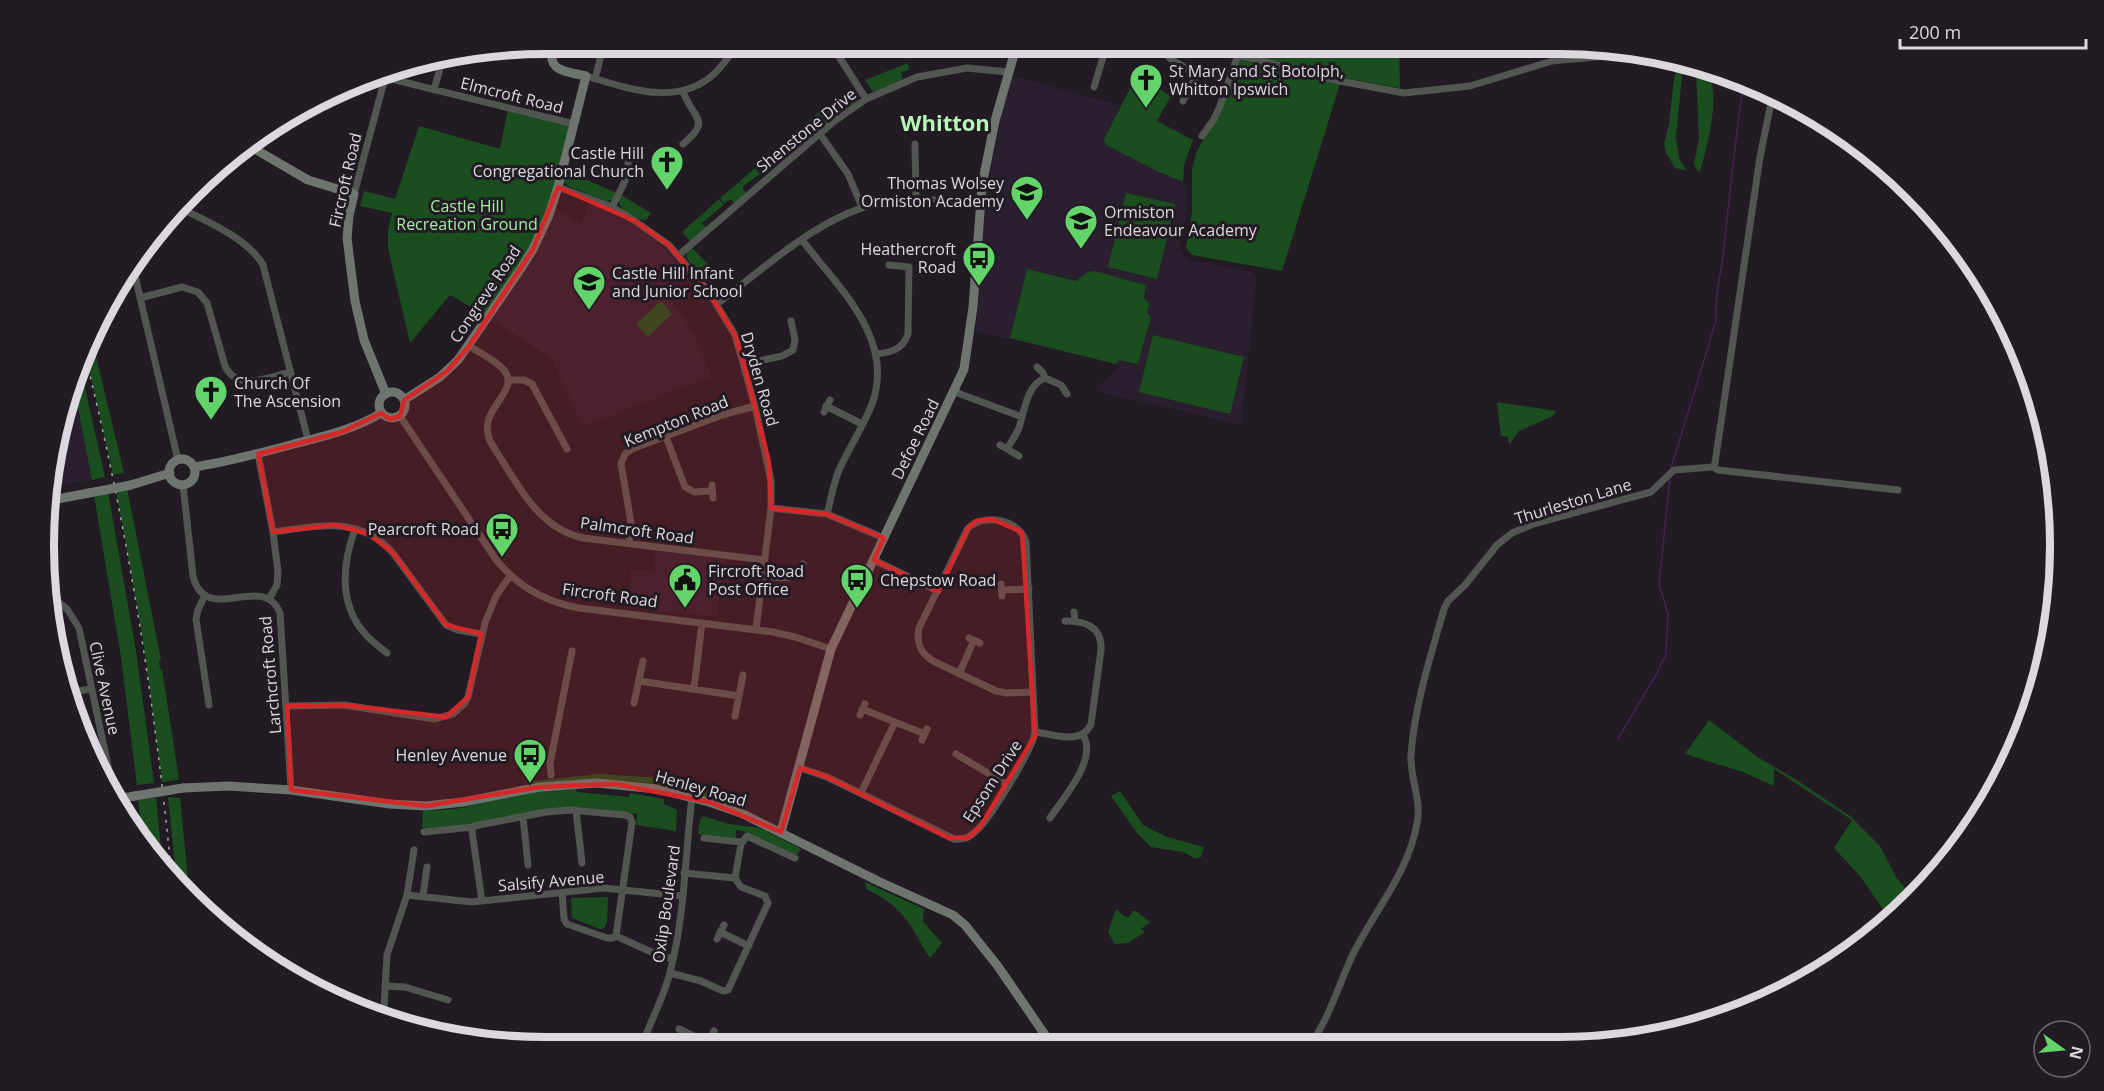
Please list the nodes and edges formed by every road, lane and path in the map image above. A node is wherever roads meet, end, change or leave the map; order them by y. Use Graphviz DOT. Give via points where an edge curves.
graph roads {
  1 [pos="552,54"];
  2 [pos="600,54"];
  3 [pos="730,54"];
  4 [pos="837,54"];
  5 [pos="1014,54"];
  6 [pos="1104,54"];
  7 [pos="1166,54"];
  8 [pos="1238,55"];
  9 [pos="1601,56"];
  10 [pos="441,65"];
  11 [pos="1008,72"];
  12 [pos="590,78"];
  13 [pos="390,79"];
  14 [pos="384,81"];
  15 [pos="1094,87"];
  16 [pos="434,90"];
  17 [pos="683,91"];
  18 [pos="866,99"];
  19 [pos="1183,101"];
  20 [pos="1771,103"];
  21 [pos="574,124"];
  22 [pos="820,134"];
  23 [pos="1202,136"];
  24 [pos="683,144"];
  25 [pos="915,144"];
  26 [pos="255,149"];
  27 [pos="628,162"];
  28 [pos="558,187"];
  29 [pos="354,194"];
  30 [pos="916,199"];
  31 [pos="979,205"];
  32 [pos="612,207"];
  33 [pos="862,207"];
  34 [pos="186,211"];
  35 [pos="802,240"];
  36 [pos="679,255"];
  37 [pos="889,265"];
  38 [pos="135,276"];
  39 [pos="140,298"];
  40 [pos="717,304"];
  41 [pos="791,321"];
  42 [pos="469,346"];
  43 [pos="877,354"];
  44 [pos="744,364"];
  45 [pos="1037,367"];
  46 [pos="290,372"];
  47 [pos="1045,378"];
  48 [pos="508,380"];
  49 [pos="955,392"];
  50 [pos="386,394"];
  51 [pos="1067,394"];
  52 [pos="404,400"];
  53 [pos="755,406"];
  54 [pos="826,406"];
  55 [pos="381,413"];
  56 [pos="399,417"];
  57 [pos="1022,417"];
  58 [pos="862,424"];
  59 [pos="666,437"];
  60 [pos="308,440"];
  61 [pos="1000,445"];
  62 [pos="567,449"];
  63 [pos="1007,449"];
  64 [pos="258,454"];
  65 [pos="1018,456"];
  66 [pos="178,460"];
  67 [pos="194,467"];
  68 [pos="1713,467"];
  69 [pos="170,473"];
  70 [pos="183,485"];
  71 [pos="1898,490"];
  72 [pos="712,491"];
  73 [pos="56,499"];
  74 [pos="771,508"];
  75 [pos="827,514"];
  76 [pos="355,529"];
  77 [pos="273,532"];
  78 [pos="884,538"];
  79 [pos="629,543"];
  80 [pos="764,560"];
  81 [pos="874,560"];
  82 [pos="803,564"];
  83 [pos="762,575"];
  84 [pos="510,576"];
  85 [pos="1029,589"];
  86 [pos="1002,590"];
  87 [pos="938,591"];
  88 [pos="205,595"];
  89 [pos="269,599"];
  90 [pos="57,601"];
  91 [pos="1074,612"];
  92 [pos="1065,621"];
  93 [pos="1075,621"];
  94 [pos="702,622"];
  95 [pos="756,629"];
  96 [pos="481,634"];
  97 [pos="975,640"];
  98 [pos="831,649"];
  99 [pos="572,651"];
  100 [pos="387,654"];
  101 [pos="643,661"];
  102 [pos="959,674"];
  103 [pos="743,675"];
  104 [pos="639,681"];
  105 [pos="694,688"];
  106 [pos="92,689"];
  107 [pos="76,691"];
  108 [pos="1033,692"];
  109 [pos="739,696"];
  110 [pos="634,703"];
  111 [pos="209,705"];
  112 [pos="286,706"];
  113 [pos="862,709"];
  114 [pos="735,716"];
  115 [pos="895,722"];
  116 [pos="1035,732"];
  117 [pos="925,734"];
  118 [pos="1083,735"];
  119 [pos="956,754"];
  120 [pos="800,768"];
  121 [pos="109,771"];
  122 [pos="551,776"];
  123 [pos="1008,785"];
  124 [pos="291,790"];
  125 [pos="861,793"];
  126 [pos="692,797"];
  127 [pos="124,798"];
  128 [pos="576,810"];
  129 [pos="1056,815"];
  130 [pos="523,817"];
  131 [pos="473,827"];
  132 [pos="424,832"];
  133 [pos="781,832"];
  134 [pos="704,838"];
  135 [pos="741,842"];
  136 [pos="414,850"];
  137 [pos="795,858"];
  138 [pos="582,864"];
  139 [pos="528,865"];
  140 [pos="426,867"];
  141 [pos="684,873"];
  142 [pos="735,878"];
  143 [pos="623,890"];
  144 [pos="562,891"];
  145 [pos="406,895"];
  146 [pos="682,896"];
  147 [pos="423,897"];
  148 [pos="482,901"];
  149 [pos="720,932"];
  150 [pos="616,936"];
  151 [pos="749,946"];
  152 [pos="673,959"];
  153 [pos="670,973"];
  154 [pos="385,986"];
  155 [pos="448,1000"];
  156 [pos="384,1009"];
  157 [pos="679,1029"];
  158 [pos="714,1031"];
  159 [pos="645,1037"];
  160 [pos="694,1037"];
  161 [pos="711,1037"];
  162 [pos="1046,1037"];
  163 [pos="1315,1037"];
  1 -- 12 [label="street" via="552,63 561,70"];
  2 -- 12 [label="street"];
  3 -- 17 [label="street" via="714,74"];
  4 -- 18 [label="street"];
  5 -- 11 [label="street, Defoe Road"];
  6 -- 15 [label="street"];
  7 -- 19 [label="street" via="1196,77"];
  8 -- 9 [label="street" via="1404,93 1470,86 1552,61"];
  8 -- 23 [label="street" via="1220,106"];
  10 -- 16 [label="street"];
  11 -- 18 [label="street, Shenstone Drive" via="967,68 916,77"];
  11 -- 31 [label="street, Defoe Road"];
  12 -- 17 [label="street" via="652,93"];
  12 -- 21 [label="street, Congreve Road"];
  13 -- 16 [label="street, Elmcroft Road"];
  14 -- 29 [label="street, Fircroft Road"];
  16 -- 21 [label="street, Elmcroft Road"];
  17 -- 24 [label="street" via="699,125"];
  18 -- 22 [label="street, Shenstone Drive"];
  20 -- 68 [label="street"];
  21 -- 28 [label="street, Congreve Road"];
  22 -- 33 [label="street" via="848,174"];
  22 -- 36 [label="street, Shenstone Drive"];
  25 -- 30 [label="street"];
  26 -- 29 [label="street" via="308,180"];
  27 -- 32 [label="street"];
  28 -- 32 [label="street, Dryden Road"];
  28 -- 42 [label="street, Congreve Road" via="527,258"];
  29 -- 50 [label="street, Fircroft Road" via="347,238 355,301 364,340"];
  30 -- 31 [label="street"];
  30 -- 33 [label="street"];
  31 -- 49 [label="street, Defoe Road" via="968,349"];
  32 -- 36 [label="street, Dryden Road"];
  33 -- 35 [label="street" via="822,225"];
  34 -- 46 [label="street" via="242,241 258,257 267,276"];
  35 -- 40 [label="street"];
  35 -- 43 [label="street" via="857,311"];
  36 -- 40 [label="street, Dryden Road"];
  37 -- 43 [label="street" via="909,267 908,334 896,350"];
  38 -- 39 [label="street"];
  39 -- 46 [label="street" via="182,287 195,290 207,303 231,375 249,381"];
  39 -- 66 [label="street"];
  40 -- 44 [label="street, Dryden Road" via="735,335"];
  41 -- 44 [label="street" via="793,350"];
  42 -- 48 [label="street" via="503,369"];
  42 -- 52 [label="street, Congreve Road" via="447,372"];
  43 -- 58 [label="street" via="875,394"];
  44 -- 53 [label="street, Dryden Road"];
  45 -- 47 [label="street"];
  46 -- 60 [label="street"];
  47 -- 51 [label="street" via="1063,382"];
  47 -- 57 [label="street" via="1030,393"];
  48 -- 62 [label="street" via="532,384"];
  48 -- 79 [label="street, Palmcroft Road" via="505,393 488,417 487,433 536,509 550,524 573,535"];
  49 -- 57 [label="street"];
  49 -- 78 [label="street, Defoe Road"];
  50 -- 52 [label="street" via="396,393"];
  50 -- 55 [label="street" via="379,402"];
  52 -- 56 [label="street"];
  53 -- 59 [label="street, Kempton Road"];
  53 -- 74 [label="street, Dryden Road" via="770,471"];
  54 -- 58 [label="street"];
  55 -- 56 [label="street"];
  55 -- 60 [label="street" via="342,432"];
  56 -- 84 [label="street, Fircroft Road"];
  57 -- 63 [label="street"];
  58 -- 75 [label="street" via="840,469"];
  59 -- 72 [label="street" via="686,487 694,492"];
  59 -- 79 [label="street, Kempton Road" via="629,451 621,461 631,523"];
  60 -- 64 [label="street"];
  61 -- 63 [label="street"];
  63 -- 65 [label="street"];
  64 -- 67 [label="street"];
  64 -- 77 [label="street"];
  66 -- 67 [label="street" via="186,460"];
  66 -- 69 [label="street"];
  67 -- 70 [label="street" via="193,479"];
  68 -- 71 [label="street, Thurleston Lane"];
  68 -- 163 [label="street, Thurleston Lane" via="1674,470 1651,492 1512,533 1448,601 1429,662 1416,726 1411,765 1418,823 1407,858 1354,952"];
  69 -- 70 [label="street" via="172,480"];
  69 -- 73 [label="street, bridge"];
  70 -- 88 [label="street" via="193,576"];
  74 -- 75 [label="street"];
  74 -- 80 [label="street, Dryden Road"];
  75 -- 78 [label="street"];
  76 -- 77 [label="street" via="328,525"];
  76 -- 96 [label="street" via="388,547 446,625"];
  76 -- 100 [label="street" via="345,568 346,594 360,628"];
  77 -- 89 [label="street" via="278,579"];
  78 -- 81 [label="street, Defoe Road"];
  79 -- 80 [label="street, Palmcroft Road"];
  80 -- 83 [label="street, Dryden Road"];
  81 -- 87 [label="street"];
  81 -- 98 [label="street, Defoe Road"];
  82 -- 83 [label="street" via="791,578"];
  83 -- 95 [label="street, Dryden Road"];
  84 -- 94 [label="street, Fircroft Road" via="536,594 565,606"];
  84 -- 96 [label="street" via="496,596"];
  85 -- 86 [label="street"];
  85 -- 87 [label="street, Epsom Drive" via="1022,532 1014,525 986,519 968,528"];
  85 -- 108 [label="street, Epsom Drive"];
  87 -- 102 [label="street" via="919,628 918,643 925,656"];
  88 -- 89 [label="street, Larchcroft Road" via="218,600 254,596"];
  88 -- 111 [label="street" via="196,619"];
  89 -- 112 [label="street, Larchcroft Road" via="277,605 281,618"];
  90 -- 106 [label="street, Clive Avenue" via="68,609 79,628"];
  91 -- 93 [label="street"];
  92 -- 93 [label="street"];
  93 -- 118 [label="street" via="1094,627 1102,643 1091,724"];
  94 -- 95 [label="street, Fircroft Road"];
  94 -- 105 [label="street"];
  95 -- 98 [label="street, Fircroft Road"];
  96 -- 112 [label="street" via="468,697 459,710 446,717 435,719 344,705"];
  97 -- 102 [label="street"];
  98 -- 120 [label="street, Defoe Road"];
  99 -- 122 [label="street"];
  101 -- 104 [label="street"];
  102 -- 108 [label="street" via="1002,692"];
  103 -- 109 [label="street"];
  104 -- 105 [label="street"];
  104 -- 110 [label="street"];
  105 -- 109 [label="street"];
  106 -- 107 [label="street"];
  106 -- 121 [label="street, Clive Avenue"];
  108 -- 116 [label="street, Epsom Drive"];
  109 -- 114 [label="street"];
  112 -- 124 [label="street, Larchcroft Road"];
  113 -- 115 [label="street"];
  115 -- 117 [label="street"];
  115 -- 125 [label="street"];
  116 -- 118 [label="street" via="1074,738"];
  116 -- 123 [label="street, Epsom Drive" via="1030,751"];
  118 -- 129 [label="street" via="1088,747 1086,761"];
  119 -- 123 [label="street"];
  120 -- 125 [label="street, Epsom Drive"];
  120 -- 133 [label="street, Defoe Road"];
  123 -- 125 [label="street, Epsom Drive" via="980,827 968,838 959,840"];
  124 -- 126 [label="street, Henley Road" via="409,806 445,805 524,789 586,783"];
  124 -- 127 [label="street, Henley Road, bridge" via="183,788"];
  126 -- 133 [label="street, Henley Road" via="741,813"];
  126 -- 141 [label="street, Oxlip Boulevard"];
  128 -- 130 [label="street"];
  128 -- 138 [label="street"];
  128 -- 143 [label="street" via="626,815 631,819"];
  130 -- 131 [label="street"];
  130 -- 139 [label="street"];
  131 -- 132 [label="street"];
  131 -- 148 [label="street"];
  133 -- 162 [label="street, Henley Road" via="961,921"];
  134 -- 135 [label="street"];
  135 -- 137 [label="street" via="748,836"];
  135 -- 142 [label="street"];
  136 -- 145 [label="street"];
  140 -- 147 [label="street"];
  141 -- 142 [label="street"];
  141 -- 146 [label="street, Oxlip Boulevard"];
  142 -- 151 [label="street" via="741,887 762,895 768,902"];
  143 -- 144 [label="street, Salsify Avenue"];
  143 -- 146 [label="street, Salsify Avenue"];
  143 -- 150 [label="street"];
  144 -- 148 [label="street, Salsify Avenue"];
  144 -- 150 [label="street" via="566,923 607,938"];
  145 -- 147 [label="street, Salsify Avenue"];
  145 -- 154 [label="street" via="387,955"];
  146 -- 152 [label="street, Oxlip Boulevard"];
  147 -- 148 [label="street, Salsify Avenue"];
  149 -- 151 [label="street"];
  150 -- 152 [label="street"];
  151 -- 153 [label="street" via="727,991"];
  152 -- 153 [label="street, Oxlip Boulevard"];
  153 -- 159 [label="street, Oxlip Boulevard"];
  154 -- 155 [label="street" via="405,987"];
  154 -- 156 [label="street"];
  157 -- 160 [label="street"];
  158 -- 161 [label="street"];
}
